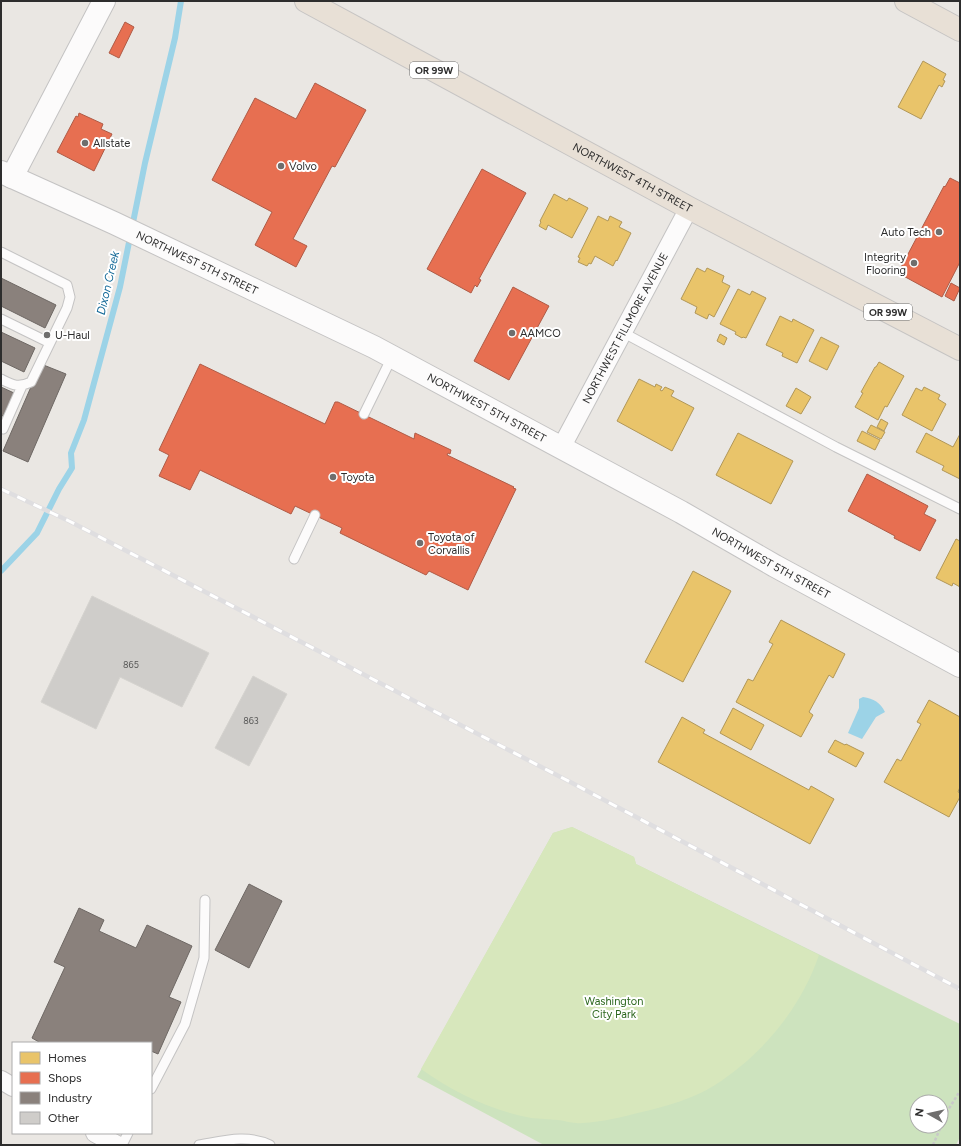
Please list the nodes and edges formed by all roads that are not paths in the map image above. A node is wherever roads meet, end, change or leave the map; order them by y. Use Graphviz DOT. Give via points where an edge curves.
graph roads {
  1 [pos="104,1"];
  2 [pos="306,1"];
  3 [pos="906,1"];
  4 [pos="960,30"];
  5 [pos="7,174"];
  6 [pos="689,208"];
  7 [pos="1,252"];
  8 [pos="1,319"];
  9 [pos="622,332"];
  10 [pos="50,342"];
  11 [pos="960,349"];
  12 [pos="392,357"];
  13 [pos="1,379"];
  14 [pos="22,386"];
  15 [pos="364,414"];
  16 [pos="1,428"];
  17 [pos="561,448"];
  18 [pos="960,509"];
  19 [pos="315,515"];
  20 [pos="294,559"];
  21 [pos="960,666"];
  22 [pos="205,900"];
  23 [pos="1,1080"];
  24 [pos="12,1086"];
  25 [pos="152,1087"];
  26 [pos="97,1134"];
  27 [pos="128,1134"];
  28 [pos="116,1145"];
  29 [pos="122,1145"];
  30 [pos="199,1145"];
  31 [pos="270,1145"];
  1 -- 5 [label="street"];
  2 -- 6 [label="highway, NORTHWEST 4TH STREET / OR 99W"];
  3 -- 4 [label="highway"];
  5 -- 12 [label="street, NORTHWEST 5TH STREET" via="338,329"];
  6 -- 9 [label="street, NORTHWEST FILLMORE AVENUE"];
  6 -- 11 [label="highway, NORTHWEST 4TH STREET / OR 99W"];
  7 -- 10 [label="lane" via="67,285 70,297 67,308"];
  8 -- 10 [label="lane"];
  9 -- 17 [label="street, NORTHWEST FILLMORE AVENUE"];
  9 -- 18 [label="lane" via="836,447"];
  10 -- 14 [label="lane" via="31,382"];
  12 -- 15 [label="lane"];
  12 -- 17 [label="street, NORTHWEST 5TH STREET"];
  13 -- 14 [label="lane"];
  14 -- 16 [label="lane" via="3,429"];
  17 -- 21 [label="street, NORTHWEST 5TH STREET"];
  19 -- 20 [label="lane"];
  22 -- 25 [label="lane" via="204,958 185,1024"];
  23 -- 24 [label="street"];
  26 -- 28 [label="street"];
  27 -- 29 [label="lane"];
  30 -- 31 [label="lane" via="244,1138"];
}
